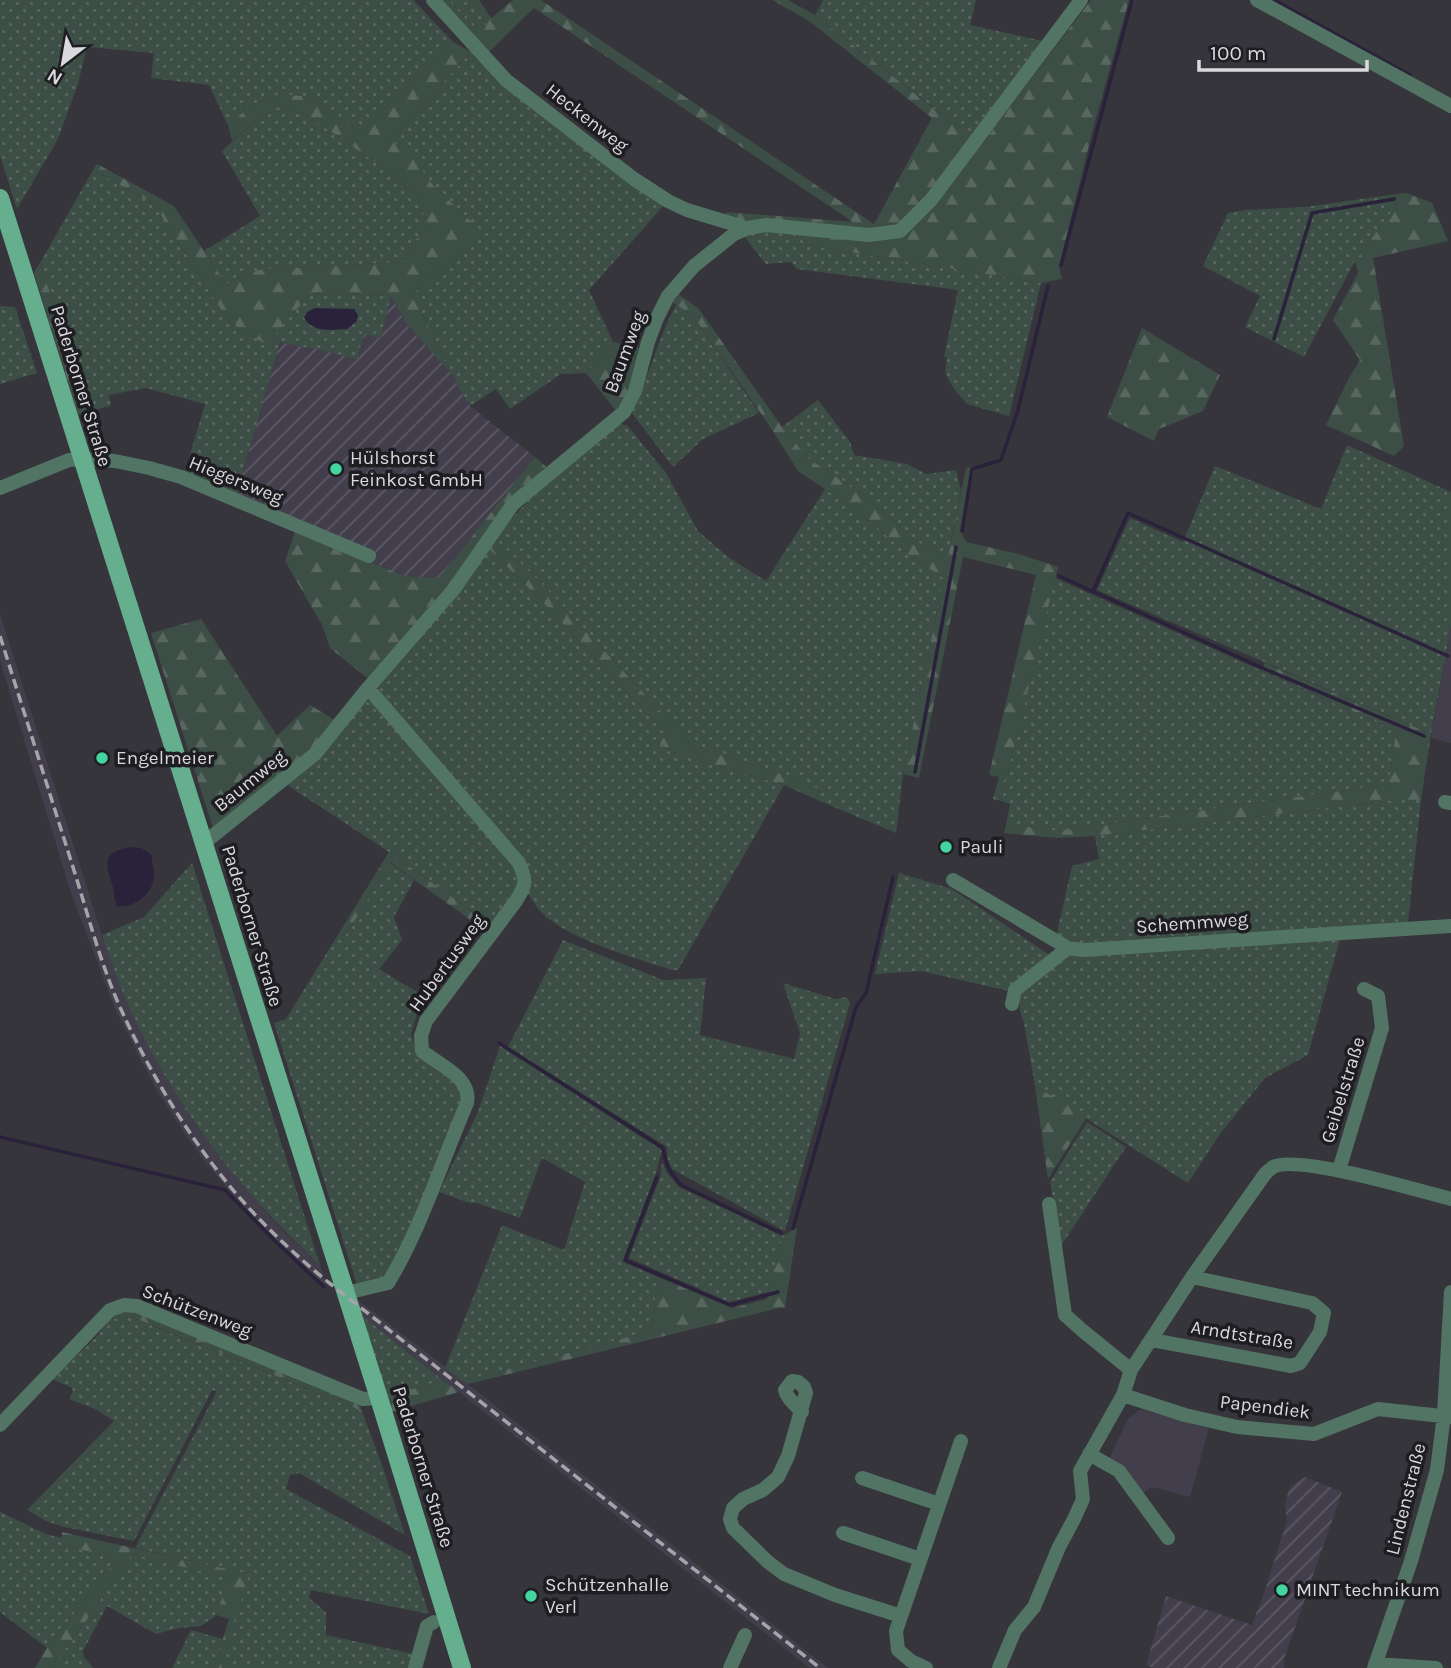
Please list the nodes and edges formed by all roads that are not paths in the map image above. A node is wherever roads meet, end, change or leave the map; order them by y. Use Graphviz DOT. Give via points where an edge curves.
graph roads {
  1 [pos="433,0"];
  2 [pos="1081,0"];
  3 [pos="1257,0"];
  4 [pos="1451,106"];
  5 [pos="0,198"];
  6 [pos="743,230"];
  7 [pos="82,459"];
  8 [pos="0,488"];
  9 [pos="369,556"];
  10 [pos="368,688"];
  11 [pos="204,843"];
  12 [pos="953,880"];
  13 [pos="1451,926"];
  14 [pos="1068,948"];
  15 [pos="1364,989"];
  16 [pos="1012,1004"];
  17 [pos="1274,1166"];
  18 [pos="1339,1170"];
  19 [pos="1451,1199"];
  20 [pos="1049,1205"];
  21 [pos="1192,1277"];
  22 [pos="1451,1292"];
  23 [pos="346,1293"];
  24 [pos="1152,1340"];
  25 [pos="1131,1370"];
  26 [pos="1124,1395"];
  27 [pos="379,1398"];
  28 [pos="802,1412"];
  29 [pos="1448,1416"];
  30 [pos="0,1426"];
  31 [pos="961,1441"];
  32 [pos="1089,1454"];
  33 [pos="862,1478"];
  34 [pos="939,1504"];
  35 [pos="843,1533"];
  36 [pos="1168,1538"];
  37 [pos="920,1559"];
  38 [pos="901,1616"];
  39 [pos="434,1622"];
  40 [pos="745,1635"];
  41 [pos="1375,1666"];
  42 [pos="415,1668"];
  43 [pos="462,1668"];
  44 [pos="730,1668"];
  45 [pos="926,1668"];
  46 [pos="999,1668"];
  47 [pos="1436,1668"];
  1 -- 6 [label="street, Heckenweg" via="506,80 635,180 687,210"];
  2 -- 6 [label="street, Baumweg" via="931,200 900,231 869,235 766,225"];
  3 -- 4 [label="street"];
  5 -- 7 [label="main road, Paderborner Straße"];
  6 -- 10 [label="street, Baumweg" via="694,266 668,296 624,412 513,504 454,589"];
  7 -- 8 [label="street, Hiegersweg"];
  7 -- 9 [label="street, Hiegersweg" via="115,461 181,477"];
  7 -- 11 [label="main road, Paderborner Straße"];
  10 -- 11 [label="street, Baumweg" via="315,754"];
  10 -- 23 [label="street, Hubertusweg" via="519,863 525,883 426,1021 421,1036 422,1051 459,1078 469,1095 431,1195 387,1283"];
  11 -- 23 [label="main road, Paderborner Straße"];
  12 -- 14 [label="street, Schemmweg"];
  13 -- 14 [label="street, Schemmweg"];
  14 -- 16 [label="street" via="1015,990"];
  15 -- 18 [label="street, Geibelstraße" via="1378,996 1382,1028"];
  17 -- 18 [label="street, Geibelstraße"];
  17 -- 21 [label="street, Arndtstraße"];
  18 -- 19 [label="street, Geibelstraße"];
  20 -- 25 [label="street" via="1065,1315"];
  21 -- 24 [label="street, Arndtstraße"];
  21 -- 24 [label="street, Arndtstraße" via="1312,1303 1324,1313 1320,1332 1300,1363 1291,1366"];
  22 -- 29 [label="street, Lindenstraße"];
  23 -- 27 [label="main road, Paderborner Straße"];
  24 -- 25 [label="street, Arndtstraße"];
  25 -- 26 [label="street, Arndtstraße"];
  26 -- 29 [label="street, Papendiek" via="1237,1427 1314,1434 1378,1409"];
  26 -- 32 [label="street, Arndtstraße"];
  27 -- 30 [label="street, Schützenweg" via="363,1399 137,1306 124,1305 110,1310"];
  27 -- 43 [label="main road, Paderborner Straße"];
  28 -- 38 [label="street" via="778,1477 733,1508 733,1528 784,1574"];
  29 -- 41 [label="street, Lindenstraße" via="1427,1509"];
  31 -- 34 [label="street"];
  32 -- 36 [label="street" via="1119,1471"];
  32 -- 46 [label="street, Arndtstraße" via="1080,1471 1083,1499 1034,1607 1015,1630"];
  33 -- 34 [label="street"];
  34 -- 37 [label="street"];
  35 -- 37 [label="street"];
  37 -- 38 [label="street"];
  38 -- 45 [label="street" via="896,1631 898,1650"];
  39 -- 42 [label="street" via="427,1626"];
  40 -- 44 [label="street"];
  41 -- 47 [label="street"];
}
